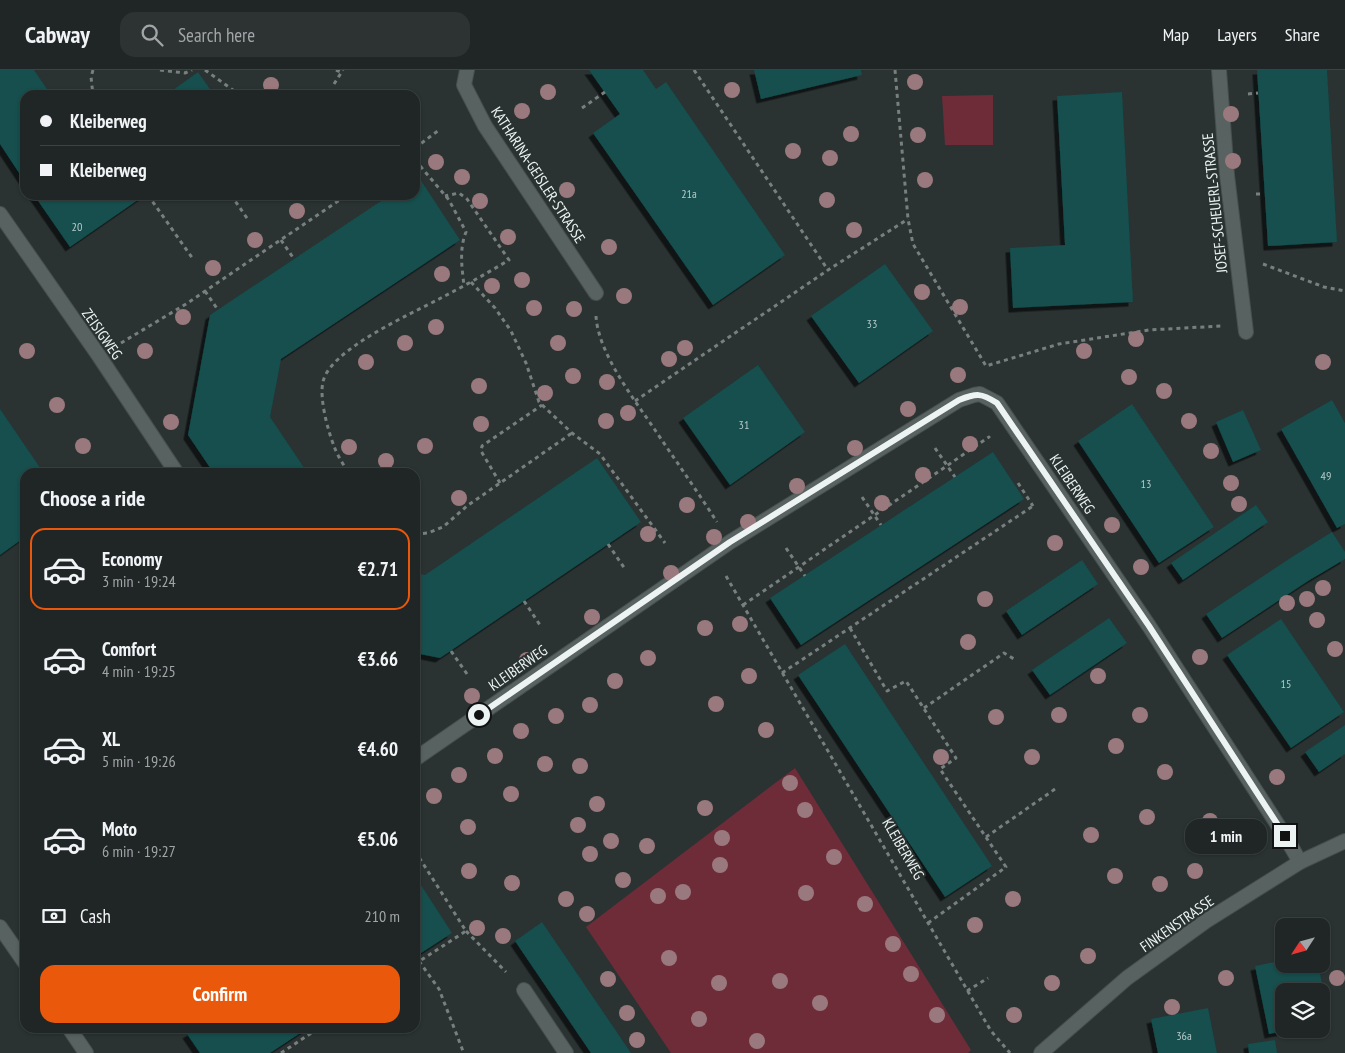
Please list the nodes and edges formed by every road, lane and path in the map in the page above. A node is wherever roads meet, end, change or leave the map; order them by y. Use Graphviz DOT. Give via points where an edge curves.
graph roads {
  1 [pos="93,70"];
  2 [pos="160,70"];
  3 [pos="192,70"];
  4 [pos="205,70"];
  5 [pos="336,70"];
  6 [pos="467,70"];
  7 [pos="694,70"];
  8 [pos="896,70"];
  9 [pos="1219,70"];
  10 [pos="342,71"];
  11 [pos="334,84"];
  12 [pos="92,90"];
  13 [pos="233,90"];
  14 [pos="604,92"];
  15 [pos="1258,93"];
  16 [pos="1248,94"];
  17 [pos="582,108"];
  18 [pos="440,130"];
  19 [pos="420,144"];
  20 [pos="420,166"];
  21 [pos="1256,194"];
  22 [pos="1264,194"];
  23 [pos="445,196"];
  24 [pos="151,200"];
  25 [pos="234,200"];
  26 [pos="340,200"];
  27 [pos="0,214"];
  28 [pos="908,219"];
  29 [pos="250,221"];
  30 [pos="281,240"];
  31 [pos="1236,255"];
  32 [pos="192,259"];
  33 [pos="294,259"];
  34 [pos="828,270"];
  35 [pos="471,282"];
  36 [pos="464,286"];
  37 [pos="206,291"];
  38 [pos="1345,291"];
  39 [pos="596,293"];
  40 [pos="218,310"];
  41 [pos="1245,328"];
  42 [pos="99,356"];
  43 [pos="635,401"];
  44 [pos="542,405"];
  45 [pos="572,432"];
  46 [pos="988,437"];
  47 [pos="935,448"];
  48 [pos="947,465"];
  49 [pos="173,468"];
  50 [pos="346,468"];
  51 [pos="955,477"];
  52 [pos="500,483"];
  53 [pos="1057,491"];
  54 [pos="862,497"];
  55 [pos="874,515"];
  56 [pos="881,526"];
  57 [pos="420,534"];
  58 [pos="730,542"];
  59 [pos="665,543"];
  60 [pos="608,544"];
  61 [pos="786,548"];
  62 [pos="713,554"];
  63 [pos="799,566"];
  64 [pos="625,569"];
  65 [pos="804,576"];
  66 [pos="524,602"];
  67 [pos="743,605"];
  68 [pos="540,625"];
  69 [pos="850,628"];
  70 [pos="451,651"];
  71 [pos="1014,659"];
  72 [pos="782,673"];
  73 [pos="467,674"];
  74 [pos="924,708"];
  75 [pos="420,756"];
  76 [pos="1058,787"];
  77 [pos="986,837"];
  78 [pos="1345,841"];
  79 [pos="420,860"];
  80 [pos="1300,862"];
  81 [pos="928,923"];
  82 [pos="0,927"];
  83 [pos="466,931"];
  84 [pos="20,956"];
  85 [pos="420,961"];
  86 [pos="988,978"];
  87 [pos="524,990"];
  88 [pos="967,991"];
  89 [pos="72,1033"];
  90 [pos="311,1033"];
  91 [pos="463,1051"];
  92 [pos="86,1053"];
  93 [pos="281,1053"];
  94 [pos="566,1053"];
  95 [pos="1010,1053"];
  96 [pos="1041,1053"];
  1 -- 12 [label="path"];
  2 -- 3 [label="path" via="186,73"];
  4 -- 13 [label="path"];
  5 -- 10 [label="path"];
  6 -- 39 [label="street, KATHARINA-GEISLER-STRASSE" via="464,85 485,126"];
  7 -- 34 [label="path"];
  8 -- 28 [label="path"];
  9 -- 31 [label="street, JOSEF-SCHEUERL-STRASSE"];
  10 -- 11 [label="path"];
  14 -- 17 [label="path"];
  15 -- 16 [label="path"];
  18 -- 19 [label="path"];
  20 -- 23 [label="path"];
  21 -- 22 [label="path"];
  23 -- 35 [label="path" via="459,193 467,199 509,260"];
  23 -- 36 [label="path" via="466,232 462,241"];
  24 -- 32 [label="path"];
  25 -- 29 [label="path"];
  26 -- 30 [label="path"];
  27 -- 42 [label="street, ZEISIGWEG"];
  28 -- 34 [label="path"];
  28 -- 41 [label="path" via="913,244 986,366 1059,344 1149,330"];
  30 -- 33 [label="path"];
  30 -- 37 [label="path"];
  31 -- 38 [label="path" via="1324,287"];
  31 -- 41 [label="street, JOSEF-SCHEUERL-STRASSE"];
  34 -- 43 [label="path"];
  35 -- 36 [label="path"];
  35 -- 44 [label="path" via="495,308 510,331"];
  36 -- 50 [label="path" via="376,332 331,367 323,380 325,415 334,446"];
  37 -- 40 [label="path"];
  37 -- 42 [label="path"];
  39 -- 43 [label="path" via="596,322 601,341"];
  42 -- 49 [label="street, ZEISIGWEG"];
  43 -- 58 [label="path"];
  44 -- 45 [label="path"];
  44 -- 52 [label="path" via="482,446 481,451"];
  45 -- 52 [label="path"];
  45 -- 59 [label="path" via="600,454"];
  46 -- 48 [label="path"];
  47 -- 48 [label="path"];
  48 -- 51 [label="path"];
  48 -- 55 [label="path"];
  52 -- 57 [label="path" via="443,527"];
  53 -- 58 [label="street, KLEIBERWEG" via="997,403 974,394 959,400"];
  53 -- 69 [label="path"];
  53 -- 80 [label="street, KLEIBERWEG" via="1149,626"];
  54 -- 55 [label="path"];
  55 -- 56 [label="path"];
  55 -- 63 [label="path"];
  58 -- 62 [label="street, KLEIBERWEG"];
  60 -- 64 [label="path"];
  61 -- 63 [label="path"];
  62 -- 67 [label="path, KLEIBERWEG"];
  62 -- 75 [label="street, KLEIBERWEG"];
  63 -- 65 [label="path"];
  63 -- 67 [label="path"];
  66 -- 68 [label="path"];
  67 -- 72 [label="path, KLEIBERWEG"];
  69 -- 72 [label="path"];
  69 -- 74 [label="path" via="887,691 906,681"];
  70 -- 73 [label="path"];
  71 -- 74 [label="path" via="1004,653"];
  72 -- 81 [label="path, KLEIBERWEG"];
  74 -- 77 [label="path" via="956,758 940,768"];
  76 -- 77 [label="path"];
  77 -- 81 [label="path" via="1006,867"];
  78 -- 80 [label="street, FINKENSTRASSE"];
  79 -- 83 [label="path"];
  80 -- 96 [label="street, FINKENSTRASSE" via="1206,921 1127,978"];
  81 -- 88 [label="path, KLEIBERWEG"];
  82 -- 84 [label="street"];
  83 -- 85 [label="path"];
  83 -- 87 [label="path"];
  85 -- 91 [label="path" via="439,989"];
  86 -- 88 [label="path"];
  87 -- 94 [label="street"];
  88 -- 95 [label="path, KLEIBERWEG" via="991,1031"];
  89 -- 92 [label="street"];
  90 -- 93 [label="path"];
}
